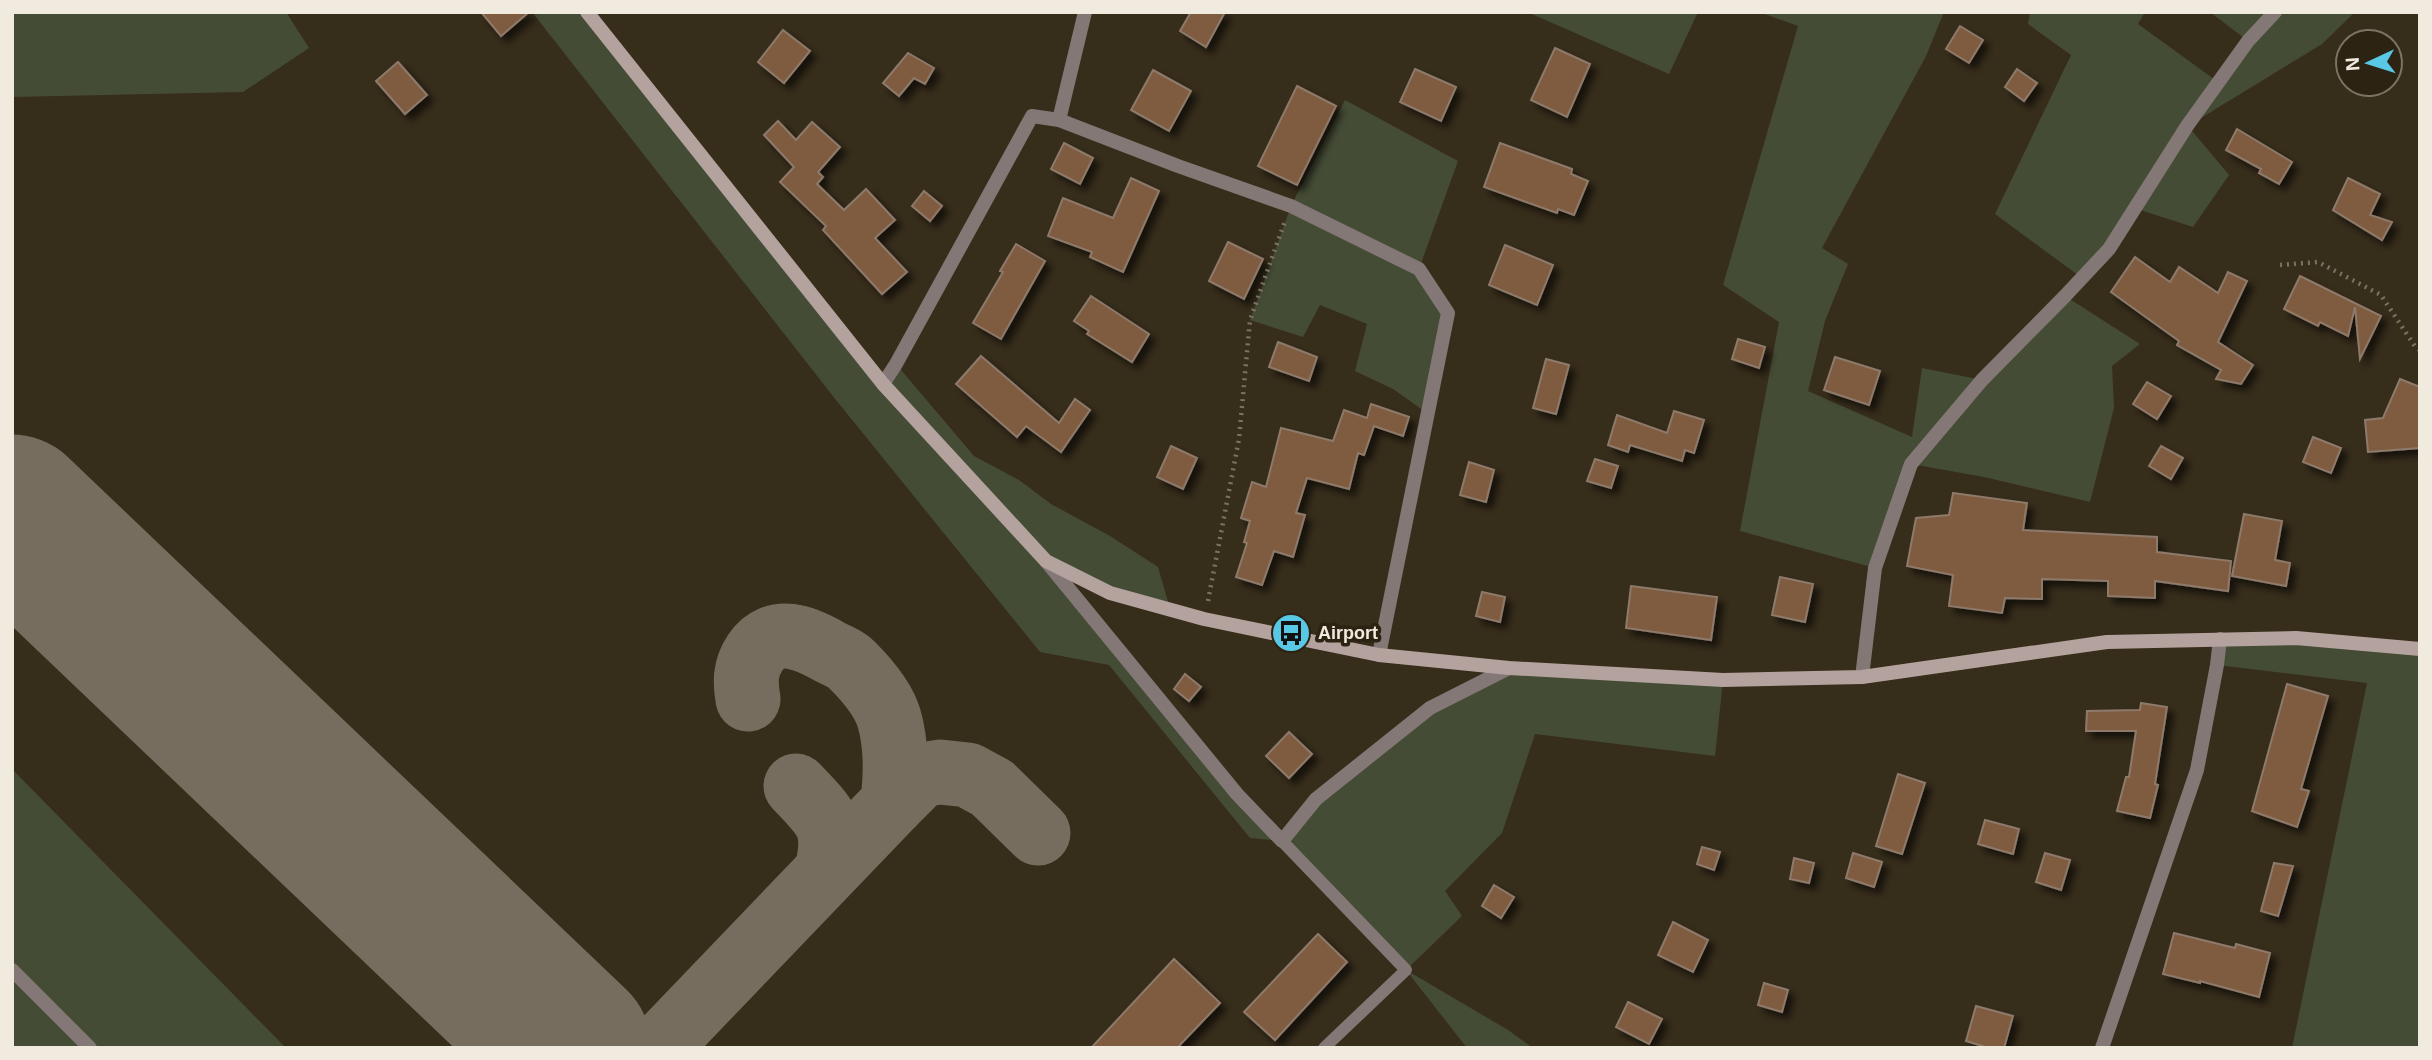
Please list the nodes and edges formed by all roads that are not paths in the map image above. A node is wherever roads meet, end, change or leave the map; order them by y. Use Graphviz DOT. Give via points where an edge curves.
graph roads {
  1 [pos="587,12"];
  2 [pos="1085,12"];
  3 [pos="2275,12"];
  4 [pos="1059,120"];
  5 [pos="883,384"];
  6 [pos="1046,561"];
  7 [pos="2220,639"];
  8 [pos="2420,649"];
  9 [pos="1379,655"];
  10 [pos="1510,668"];
  11 [pos="1862,677"];
  12 [pos="1282,841"];
  13 [pos="12,970"];
  14 [pos="90,1048"];
  15 [pos="1324,1048"];
  16 [pos="2102,1048"];
  1 -- 5 [label="main road"];
  2 -- 4 [label="street"];
  3 -- 11 [label="street" via="2248,41 2195,115 2109,249 1982,380 1911,464 1875,568"];
  4 -- 5 [label="street" via="1032,116"];
  4 -- 9 [label="street" via="1291,206 1419,269 1448,313"];
  5 -- 6 [label="main road"];
  6 -- 9 [label="main road" via="1110,593 1204,619"];
  6 -- 12 [label="street" via="1237,794"];
  7 -- 8 [label="main road" via="2296,638"];
  7 -- 11 [label="main road" via="2106,642"];
  7 -- 16 [label="street" via="2197,770"];
  9 -- 10 [label="main road"];
  10 -- 11 [label="main road" via="1723,680"];
  10 -- 12 [label="street" via="1430,708 1316,799"];
  12 -- 15 [label="lane" via="1406,970"];
  13 -- 14 [label="street"];
}
